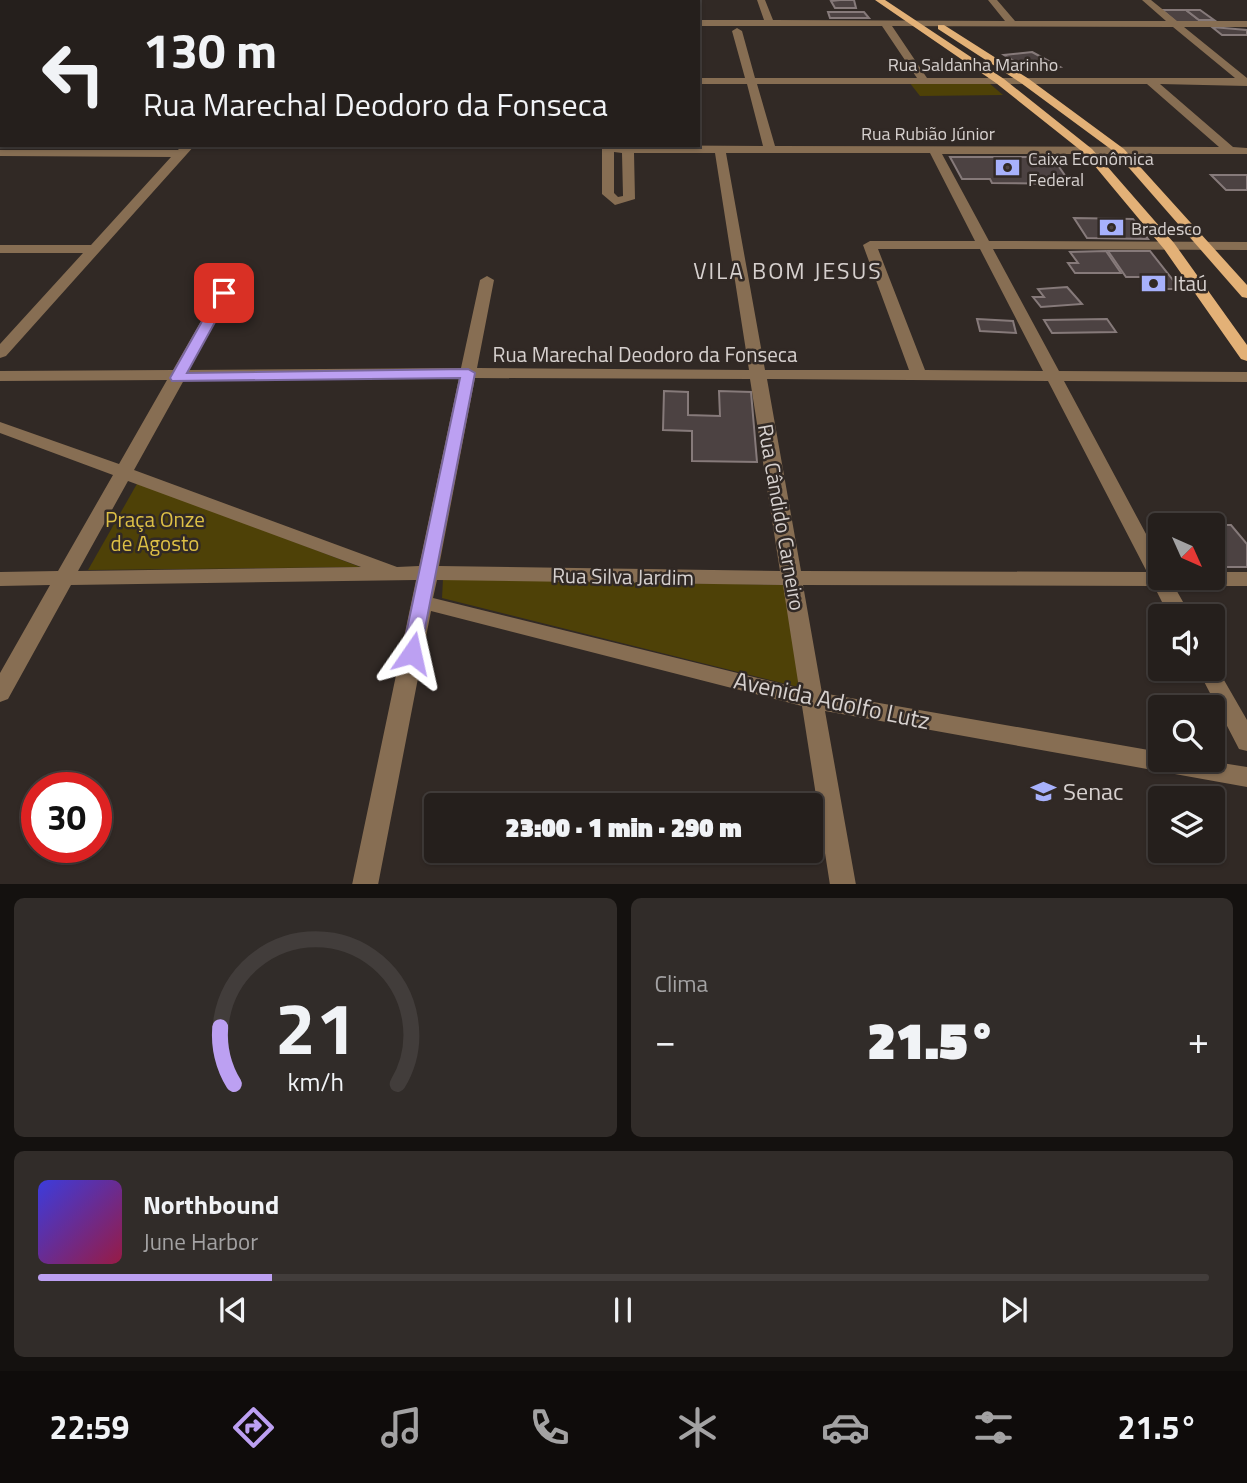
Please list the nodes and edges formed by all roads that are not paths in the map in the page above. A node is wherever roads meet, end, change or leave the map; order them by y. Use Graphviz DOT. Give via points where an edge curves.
graph roads {
  1 [pos="761,0"];
  2 [pos="879,0"];
  3 [pos="992,0"];
  4 [pos="1146,0"];
  5 [pos="918,12"];
  6 [pos="700,23"];
  7 [pos="769,23"];
  8 [pos="839,23"];
  9 [pos="885,23"];
  10 [pos="914,23"];
  11 [pos="935,23"];
  12 [pos="1012,23"];
  13 [pos="1174,23"];
  14 [pos="1247,24"];
  15 [pos="700,31"];
  16 [pos="737,31"];
  17 [pos="700,81"];
  18 [pos="751,81"];
  19 [pos="924,81"];
  20 [pos="1000,81"];
  21 [pos="1025,81"];
  22 [pos="1150,81"];
  23 [pos="1246,82"];
  24 [pos="185,150"];
  25 [pos="720,150"];
  26 [pos="770,150"];
  27 [pos="934,150"];
  28 [pos="1088,150"];
  29 [pos="1230,150"];
  30 [pos="1247,150"];
  31 [pos="608,151"];
  32 [pos="628,151"];
  33 [pos="1120,151"];
  34 [pos="0,153"];
  35 [pos="608,176"];
  36 [pos="628,176"];
  37 [pos="984,245"];
  38 [pos="1169,246"];
  39 [pos="1205,246"];
  40 [pos="1247,246"];
  41 [pos="0,249"];
  42 [pos="93,249"];
  43 [pos="487,280"];
  44 [pos="224,293"];
  45 [pos="1247,294"];
  46 [pos="0,353"];
  47 [pos="1247,356"];
  48 [pos="468,373"];
  49 [pos="918,374"];
  50 [pos="0,376"];
  51 [pos="758,376"];
  52 [pos="1053,376"];
  53 [pos="1247,377"];
  54 [pos="177,378"];
  55 [pos="0,427"];
  56 [pos="125,471"];
  57 [pos="1148,555"];
  58 [pos="399,573"];
  59 [pos="428,573"];
  60 [pos="792,578"];
  61 [pos="0,579"];
  62 [pos="64,579"];
  63 [pos="1225,579"];
  64 [pos="1247,579"];
  65 [pos="1148,580"];
  66 [pos="422,602"];
  67 [pos="1215,681"];
  68 [pos="0,693"];
  69 [pos="812,699"];
  70 [pos="1247,742"];
  71 [pos="1247,777"];
  72 [pos="365,884"];
  73 [pos="843,884"];
  1 -- 7 [label="street"];
  2 -- 10 [label="main road"];
  3 -- 12 [label="street"];
  4 -- 13 [label="street"];
  5 -- 11 [label="main road"];
  6 -- 7 [label="street"];
  7 -- 8 [label="street"];
  8 -- 9 [label="street"];
  8 -- 16 [label="street" via="804,31"];
  9 -- 10 [label="street"];
  9 -- 19 [label="street"];
  10 -- 11 [label="street"];
  10 -- 20 [label="main road"];
  11 -- 12 [label="street"];
  11 -- 21 [label="main road"];
  12 -- 13 [label="street"];
  13 -- 14 [label="street"];
  13 -- 23 [label="street"];
  15 -- 16 [label="street"];
  16 -- 18 [label="street"];
  17 -- 18 [label="street, Rua Saldanha Marinho"];
  18 -- 19 [label="street, Rua Saldanha Marinho"];
  18 -- 26 [label="street"];
  19 -- 20 [label="street, Rua Saldanha Marinho"];
  20 -- 21 [label="street, Rua Saldanha Marinho"];
  20 -- 28 [label="main road"];
  21 -- 22 [label="street, Rua Saldanha Marinho"];
  21 -- 33 [label="main road"];
  22 -- 23 [label="street, Rua Saldanha Marinho"];
  22 -- 29 [label="street"];
  24 -- 34 [label="street"];
  24 -- 42 [label="street"];
  25 -- 26 [label="street, Rua Rubião Júnior"];
  25 -- 32 [label="street, Rua Rubião Júnior"];
  25 -- 51 [label="street, Rua Cândido Carneiro"];
  26 -- 27 [label="street, Rua Rubião Júnior"];
  27 -- 28 [label="street, Rua Rubião Júnior"];
  27 -- 37 [label="street"];
  28 -- 33 [label="street, Rua Rubião Júnior"];
  28 -- 38 [label="main road"];
  29 -- 30 [label="street, Rua Rubião Júnior"];
  29 -- 33 [label="street, Rua Rubião Júnior"];
  31 -- 32 [label="street, Rua Rubião Júnior"];
  31 -- 35 [label="street"];
  32 -- 36 [label="street"];
  33 -- 39 [label="main road"];
  35 -- 36 [label="street"];
  35 -- 36 [label="street" via="608,194 615,201 629,199"];
  37 -- 38 [label="street"];
  37 -- 49 [label="street" via="870,245"];
  37 -- 52 [label="street"];
  38 -- 39 [label="street"];
  38 -- 47 [label="main road"];
  39 -- 40 [label="street"];
  39 -- 45 [label="main road"];
  41 -- 42 [label="street"];
  42 -- 46 [label="street"];
  43 -- 48 [label="street"];
  44 -- 54 [label="street"];
  48 -- 51 [label="street, Rua Marechal Deodoro da Fonseca"];
  48 -- 54 [label="street, Rua Marechal Deodoro da Fonseca"];
  48 -- 59 [label="street"];
  49 -- 51 [label="street, Rua Marechal Deodoro da Fonseca"];
  49 -- 52 [label="street, Rua Marechal Deodoro da Fonseca"];
  50 -- 54 [label="street, Rua Marechal Deodoro da Fonseca"];
  51 -- 60 [label="street, Rua Cândido Carneiro"];
  52 -- 53 [label="street, Rua Marechal Deodoro da Fonseca"];
  52 -- 57 [label="street"];
  54 -- 56 [label="street"];
  55 -- 56 [label="street"];
  56 -- 58 [label="street"];
  56 -- 62 [label="street"];
  58 -- 59 [label="street, Rua Silva Jardim"];
  58 -- 62 [label="street, Rua Silva Jardim"];
  59 -- 60 [label="street, Rua Silva Jardim"];
  59 -- 66 [label="street"];
  60 -- 65 [label="street, Rua Silva Jardim"];
  60 -- 69 [label="street, Rua Cândido Carneiro"];
  61 -- 62 [label="street, Rua Silva Jardim"];
  62 -- 68 [label="street"];
  63 -- 64 [label="street, Rua Silva Jardim"];
  66 -- 69 [label="street, Avenida Adolfo Lutz"];
  66 -- 72 [label="street"];
  67 -- 70 [label="street"];
  69 -- 71 [label="street, Avenida Adolfo Lutz"];
  69 -- 73 [label="street, Rua Cândido Carneiro"];
}
